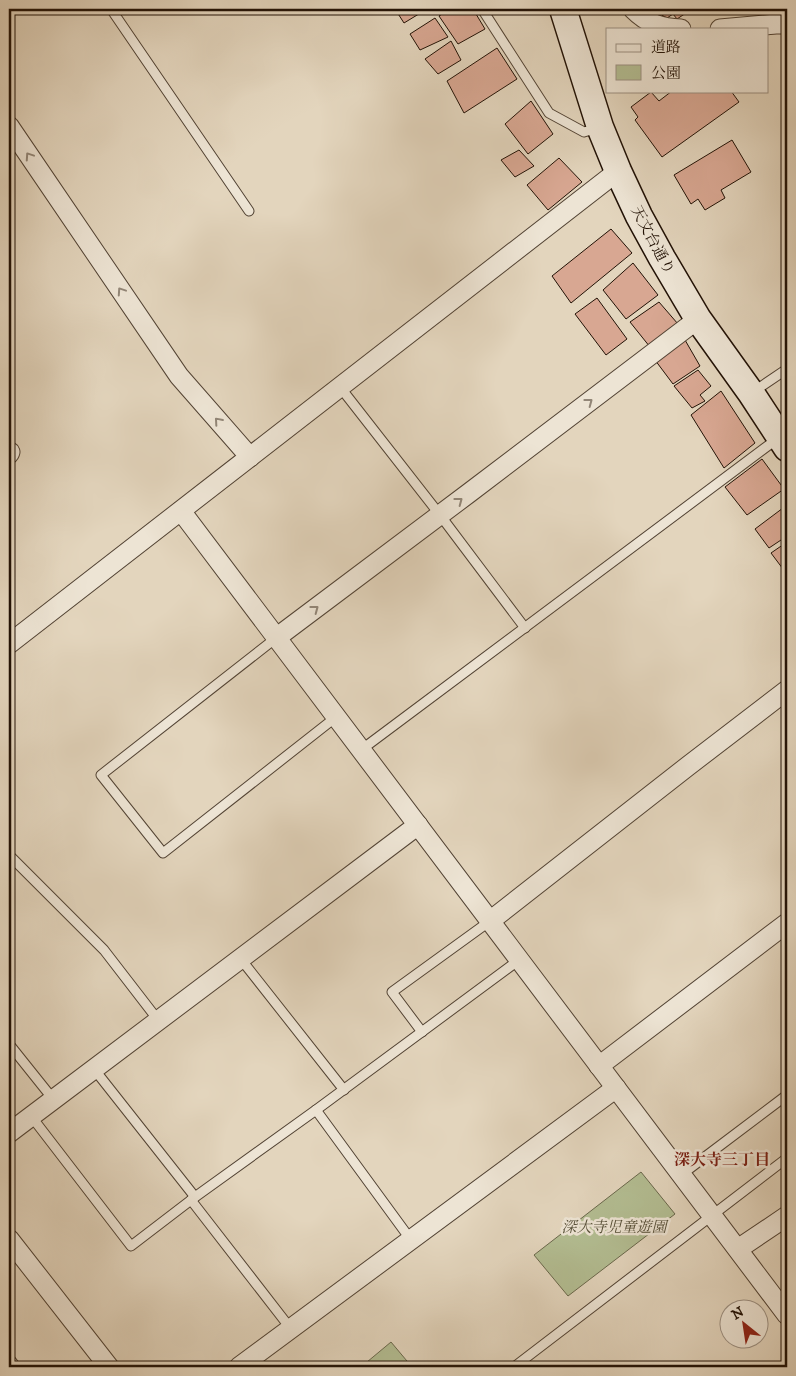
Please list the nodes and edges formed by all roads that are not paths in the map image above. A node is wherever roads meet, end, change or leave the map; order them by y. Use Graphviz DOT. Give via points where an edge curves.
graph roads {
  1 [pos="112,9"];
  2 [pos="482,9"];
  3 [pos="563,9"];
  4 [pos="634,9"];
  5 [pos="787,24"];
  6 [pos="671,28"];
  7 [pos="731,28"];
  8 [pos="9,126"];
  9 [pos="600,127"];
  10 [pos="618,171"];
  11 [pos="249,211"];
  12 [pos="698,319"];
  13 [pos="787,369"];
  14 [pos="340,387"];
  15 [pos="751,393"];
  16 [pos="784,443"];
  17 [pos="250,457"];
  18 [pos="181,511"];
  19 [pos="440,515"];
  20 [pos="525,628"];
  21 [pos="276,638"];
  22 [pos="9,644"];
  23 [pos="787,690"];
  24 [pos="336,717"];
  25 [pos="361,750"];
  26 [pos="418,824"];
  27 [pos="9,855"];
  28 [pos="490,921"];
  29 [pos="787,923"];
  30 [pos="240,958"];
  31 [pos="519,960"];
  32 [pos="158,1020"];
  33 [pos="422,1032"];
  34 [pos="9,1044"];
  35 [pos="599,1066"];
  36 [pos="94,1068"];
  37 [pos="616,1088"];
  38 [pos="344,1090"];
  39 [pos="787,1095"];
  40 [pos="53,1099"];
  41 [pos="316,1110"];
  42 [pos="31,1116"];
  43 [pos="9,1133"];
  44 [pos="787,1158"];
  45 [pos="681,1175"];
  46 [pos="193,1198"];
  47 [pos="711,1215"];
  48 [pos="787,1216"];
  49 [pos="9,1239"];
  50 [pos="411,1240"];
  51 [pos="738,1249"];
  52 [pos="787,1315"];
  53 [pos="291,1329"];
  54 [pos="9,1358"];
  55 [pos="16,1367"];
  56 [pos="110,1367"];
  57 [pos="239,1367"];
  58 [pos="514,1367"];
  1 -- 11 [label="lane"];
  2 -- 9 [label="lane" via="549,113 584,132"];
  3 -- 9 [label="main road, 天文台通り"];
  4 -- 6 [label="street" via="654,24"];
  5 -- 7 [label="street"];
  17 -- 8 [label="street, one-way" via="179,376"];
  9 -- 10 [label="main road, 天文台通り"];
  10 -- 12 [label="main road, 天文台通り" via="657,250"];
  10 -- 14 [label="street"];
  12 -- 15 [label="main road, 天文台通り"];
  19 -- 12 [label="street, one-way"];
  13 -- 15 [label="lane"];
  14 -- 17 [label="street"];
  14 -- 19 [label="lane"];
  15 -- 16 [label="main road, 天文台通り"];
  16 -- 20 [label="lane"];
  17 -- 18 [label="street"];
  18 -- 21 [label="street"];
  18 -- 22 [label="street"];
  19 -- 20 [label="lane"];
  21 -- 19 [label="street, one-way"];
  20 -- 25 [label="lane"];
  21 -- 24 [label="street"];
  21 -- 24 [label="lane" via="101,775 164,853"];
  23 -- 28 [label="street"];
  24 -- 25 [label="street"];
  25 -- 26 [label="street"];
  26 -- 28 [label="street"];
  26 -- 30 [label="street"];
  27 -- 32 [label="lane" via="104,950"];
  28 -- 31 [label="street"];
  28 -- 33 [label="lane" via="392,992"];
  29 -- 35 [label="street"];
  30 -- 32 [label="street"];
  30 -- 38 [label="lane"];
  31 -- 33 [label="lane"];
  31 -- 35 [label="street"];
  32 -- 36 [label="street"];
  33 -- 38 [label="lane"];
  34 -- 40 [label="lane"];
  35 -- 37 [label="street"];
  36 -- 40 [label="street"];
  36 -- 46 [label="lane"];
  37 -- 45 [label="street"];
  37 -- 50 [label="street"];
  38 -- 41 [label="lane"];
  39 -- 45 [label="lane"];
  40 -- 42 [label="street"];
  41 -- 46 [label="lane"];
  41 -- 50 [label="lane"];
  42 -- 43 [label="street"];
  42 -- 46 [label="lane" via="131,1246"];
  44 -- 47 [label="lane"];
  45 -- 47 [label="street"];
  46 -- 53 [label="lane"];
  47 -- 51 [label="street"];
  47 -- 58 [label="lane"];
  48 -- 51 [label="street"];
  49 -- 56 [label="street"];
  50 -- 53 [label="street"];
  51 -- 52 [label="street"];
  53 -- 57 [label="street"];
  54 -- 55 [label="lane"];
}
